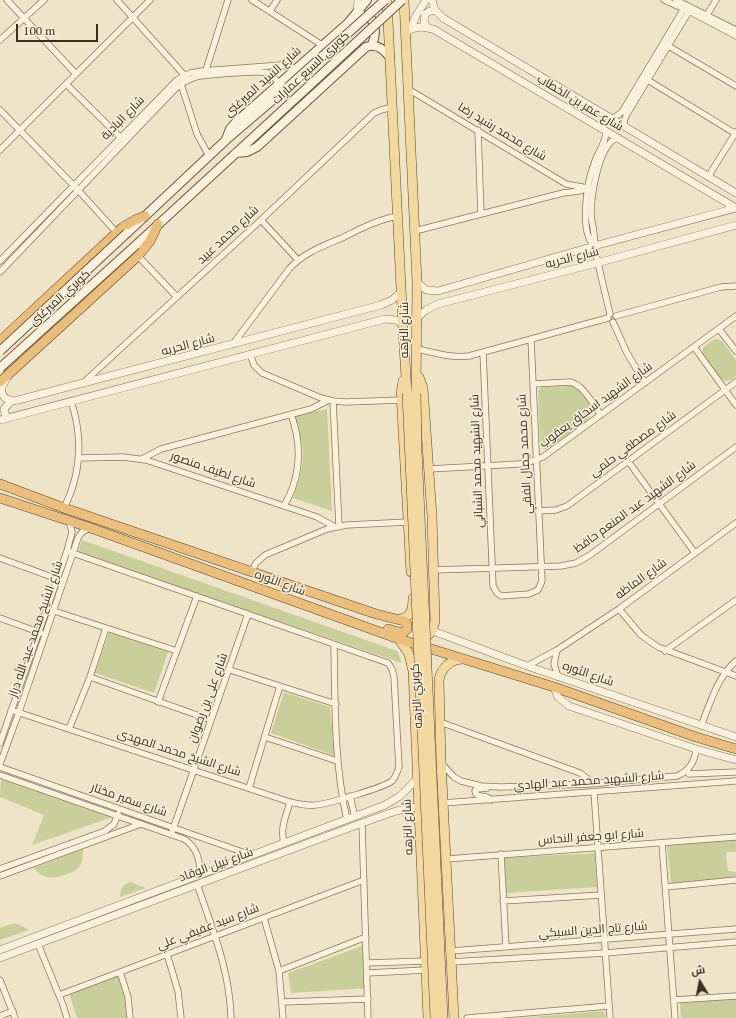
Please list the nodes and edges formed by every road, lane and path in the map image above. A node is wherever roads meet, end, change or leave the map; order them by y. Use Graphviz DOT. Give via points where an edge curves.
graph roads {
  1 [pos="7,0"];
  2 [pos="44,0"];
  3 [pos="117,0"];
  4 [pos="150,0"];
  5 [pos="228,0"];
  6 [pos="252,0"];
  7 [pos="277,0"];
  8 [pos="358,0"];
  9 [pos="367,0"];
  10 [pos="386,0"];
  11 [pos="403,0"];
  12 [pos="426,0"];
  13 [pos="432,0"];
  14 [pos="664,0"];
  15 [pos="676,0"];
  16 [pos="716,0"];
  17 [pos="688,8"];
  18 [pos="435,10"];
  19 [pos="270,11"];
  20 [pos="355,15"];
  21 [pos="707,15"];
  22 [pos="133,17"];
  23 [pos="24,18"];
  24 [pos="427,27"];
  25 [pos="410,29"];
  26 [pos="736,30"];
  27 [pos="736,36"];
  28 [pos="0,40"];
  29 [pos="406,42"];
  30 [pos="666,44"];
  31 [pos="322,45"];
  32 [pos="372,45"];
  33 [pos="390,58"];
  34 [pos="296,68"];
  35 [pos="206,70"];
  36 [pos="76,74"];
  37 [pos="186,78"];
  38 [pos="645,78"];
  39 [pos="66,84"];
  40 [pos="181,84"];
  41 [pos="278,84"];
  42 [pos="736,86"];
  43 [pos="408,89"];
  44 [pos="392,107"];
  45 [pos="0,110"];
  46 [pos="612,119"];
  47 [pos="625,127"];
  48 [pos="478,130"];
  49 [pos="19,131"];
  50 [pos="606,132"];
  51 [pos="736,133"];
  52 [pos="120,137"];
  53 [pos="617,138"];
  54 [pos="226,140"];
  55 [pos="0,150"];
  56 [pos="236,153"];
  57 [pos="209,156"];
  58 [pos="708,177"];
  59 [pos="566,184"];
  60 [pos="73,185"];
  61 [pos="590,188"];
  62 [pos="78,190"];
  63 [pos="563,193"];
  64 [pos="736,193"];
  65 [pos="736,208"];
  66 [pos="481,214"];
  67 [pos="145,216"];
  68 [pos="397,216"];
  69 [pos="261,220"];
  70 [pos="158,224"];
  71 [pos="736,225"];
  72 [pos="415,231"];
  73 [pos="122,233"];
  74 [pos="594,246"];
  75 [pos="138,256"];
  76 [pos="0,260"];
  77 [pos="298,260"];
  78 [pos="9,263"];
  79 [pos="597,263"];
  80 [pos="0,272"];
  81 [pos="417,282"];
  82 [pos="736,286"];
  83 [pos="444,290"];
  84 [pos="401,292"];
  85 [pos="177,297"];
  86 [pos="446,301"];
  87 [pos="371,308"];
  88 [pos="736,316"];
  89 [pos="417,318"];
  90 [pos="611,318"];
  91 [pos="373,322"];
  92 [pos="403,326"];
  93 [pos="719,329"];
  94 [pos="531,339"];
  95 [pos="0,342"];
  96 [pos="232,344"];
  97 [pos="694,347"];
  98 [pos="417,349"];
  99 [pos="0,351"];
  100 [pos="483,352"];
  101 [pos="736,352"];
  102 [pos="250,354"];
  103 [pos="22,362"];
  104 [pos="0,368"];
  105 [pos="416,372"];
  106 [pos="9,374"];
  107 [pos="406,374"];
  108 [pos="0,382"];
  109 [pos="736,382"];
  110 [pos="645,383"];
  111 [pos="81,384"];
  112 [pos="533,384"];
  113 [pos="725,390"];
  114 [pos="401,400"];
  115 [pos="11,401"];
  116 [pos="71,401"];
  117 [pos="331,401"];
  118 [pos="736,405"];
  119 [pos="291,414"];
  120 [pos="601,415"];
  121 [pos="8,418"];
  122 [pos="0,420"];
  123 [pos="736,447"];
  124 [pos="78,458"];
  125 [pos="142,459"];
  126 [pos="536,460"];
  127 [pos="628,461"];
  128 [pos="488,466"];
  129 [pos="429,469"];
  130 [pos="0,484"];
  131 [pos="0,498"];
  132 [pos="659,504"];
  133 [pos="284,506"];
  134 [pos="64,508"];
  135 [pos="538,511"];
  136 [pos="69,520"];
  137 [pos="408,522"];
  138 [pos="736,523"];
  139 [pos="337,527"];
  140 [pos="91,528"];
  141 [pos="67,551"];
  142 [pos="695,553"];
  143 [pos="74,554"];
  144 [pos="0,558"];
  145 [pos="541,567"];
  146 [pos="492,568"];
  147 [pos="252,571"];
  148 [pos="434,572"];
  149 [pos="411,575"];
  150 [pos="57,579"];
  151 [pos="64,582"];
  152 [pos="197,596"];
  153 [pos="736,600"];
  154 [pos="619,609"];
  155 [pos="54,611"];
  156 [pos="248,614"];
  157 [pos="0,618"];
  158 [pos="399,619"];
  159 [pos="364,626"];
  160 [pos="106,628"];
  161 [pos="433,631"];
  162 [pos="38,632"];
  163 [pos="45,634"];
  164 [pos="399,639"];
  165 [pos="410,642"];
  166 [pos="334,645"];
  167 [pos="557,650"];
  168 [pos="177,651"];
  169 [pos="666,651"];
  170 [pos="462,659"];
  171 [pos="736,661"];
  172 [pos="526,666"];
  173 [pos="230,670"];
  174 [pos="725,672"];
  175 [pos="558,676"];
  176 [pos="736,676"];
  177 [pos="90,677"];
  178 [pos="280,686"];
  179 [pos="554,687"];
  180 [pos="158,702"];
  181 [pos="336,704"];
  182 [pos="11,710"];
  183 [pos="19,712"];
  184 [pos="415,712"];
  185 [pos="440,713"];
  186 [pos="211,720"];
  187 [pos="440,722"];
  188 [pos="701,726"];
  189 [pos="69,729"];
  190 [pos="2,734"];
  191 [pos="265,737"];
  192 [pos="736,737"];
  193 [pos="0,743"];
  194 [pos="696,749"];
  195 [pos="736,749"];
  196 [pos="736,760"];
  197 [pos="337,761"];
  198 [pos="441,762"];
  199 [pos="0,766"];
  200 [pos="194,769"];
  201 [pos="687,770"];
  202 [pos="736,772"];
  203 [pos="0,775"];
  204 [pos="418,778"];
  205 [pos="736,782"];
  206 [pos="590,784"];
  207 [pos="490,786"];
  208 [pos="249,788"];
  209 [pos="594,792"];
  210 [pos="350,796"];
  211 [pos="342,798"];
  212 [pos="491,800"];
  213 [pos="290,802"];
  214 [pos="391,802"];
  215 [pos="443,803"];
  216 [pos="419,807"];
  217 [pos="120,809"];
  218 [pos="396,811"];
  219 [pos="117,816"];
  220 [pos="355,817"];
  221 [pos="347,820"];
  222 [pos="362,823"];
  223 [pos="141,824"];
  224 [pos="174,827"];
  225 [pos="171,835"];
  226 [pos="99,837"];
  227 [pos="736,837"];
  228 [pos="284,843"];
  229 [pos="662,843"];
  230 [pos="598,848"];
  231 [pos="501,854"];
  232 [pos="251,855"];
  233 [pos="446,859"];
  234 [pos="0,869"];
  235 [pos="201,874"];
  236 [pos="0,876"];
  237 [pos="364,880"];
  238 [pos="736,880"];
  239 [pos="197,884"];
  240 [pos="666,887"];
  241 [pos="601,895"];
  242 [pos="503,901"];
  243 [pos="264,918"];
  244 [pos="84,922"];
  245 [pos="736,929"];
  246 [pos="670,935"];
  247 [pos="215,936"];
  248 [pos="366,938"];
  249 [pos="604,940"];
  250 [pos="736,942"];
  251 [pos="38,944"];
  252 [pos="506,947"];
  253 [pos="671,948"];
  254 [pos="0,950"];
  255 [pos="451,952"];
  256 [pos="605,953"];
  257 [pos="167,954"];
  258 [pos="0,958"];
  259 [pos="451,962"];
  260 [pos="367,963"];
  261 [pos="425,965"];
  262 [pos="279,971"];
  263 [pos="120,972"];
  264 [pos="367,973"];
  265 [pos="0,980"];
  266 [pos="59,995"];
  267 [pos="736,996"];
  268 [pos="368,999"];
  269 [pos="674,1000"];
  270 [pos="283,1002"];
  271 [pos="609,1006"];
  272 [pos="12,1011"];
  273 [pos="0,1016"];
  274 [pos="508,1016"];
  275 [pos="15,1018"];
  276 [pos="67,1018"];
  277 [pos="130,1018"];
  278 [pos="181,1018"];
  279 [pos="232,1018"];
  280 [pos="283,1018"];
  281 [pos="368,1018"];
  282 [pos="428,1018"];
  283 [pos="435,1018"];
  284 [pos="443,1018"];
  285 [pos="454,1018"];
  286 [pos="467,1018"];
  287 [pos="610,1018"];
  288 [pos="675,1018"];
  1 -- 23 [label="street"];
  2 -- 23 [label="street"];
  3 -- 22 [label="street"];
  4 -- 22 [label="street"];
  5 -- 35 [label="street"];
  6 -- 19 [label="street"];
  7 -- 19 [label="street"];
  8 -- 20 [label="street"];
  9 -- 20 [label="main road, شارع السيد الميرغنى"];
  10 -- 33 [label="main road, شارع النزهه"];
  10 -- 54 [label="main road, كوبرى السبع عمارات, bridge"];
  11 -- 29 [label="main road, شارع النزهه"];
  11 -- 56 [label="main road, كوبرى السبع عمارات, bridge"];
  12 -- 25 [label="street"];
  13 -- 18 [label="street"];
  14 -- 17 [label="street"];
  15 -- 17 [label="street"];
  16 -- 21 [label="street"];
  17 -- 21 [label="street"];
  17 -- 27 [label="street"];
  17 -- 30 [label="street"];
  18 -- 24 [label="street" via="424,16"];
  18 -- 46 [label="street, شارع عمر بن الخطاب" via="443,18"];
  19 -- 31 [label="street"];
  20 -- 31 [label="main road, شارع السيد الميرغنى"];
  20 -- 32 [label="main road" via="364,15 373,21 375,31"];
  21 -- 26 [label="street"];
  22 -- 36 [label="street"];
  22 -- 37 [label="street"];
  23 -- 28 [label="street"];
  23 -- 36 [label="street"];
  24 -- 25 [label="street"];
  24 -- 50 [label="street, شارع عمر بن الخطاب"];
  25 -- 29 [label="street"];
  29 -- 43 [label="main road, شارع النزهه"];
  30 -- 38 [label="street"];
  30 -- 42 [label="street"];
  31 -- 34 [label="main road, شارع السيد الميرغنى"];
  32 -- 33 [label="main road" via="382,49"];
  32 -- 56 [label="main road" via="364,49 257,147 247,152"];
  33 -- 44 [label="main road, شارع النزهه"];
  34 -- 35 [label="street, شارع البادية" via="281,65"];
  34 -- 41 [label="main road, شارع السيد الميرغنى"];
  35 -- 37 [label="street, شارع البادية" via="194,72"];
  36 -- 39 [label="street"];
  37 -- 40 [label="street, شارع البادية"];
  37 -- 41 [label="street, شارع البادية" via="261,72 271,75"];
  37 -- 52 [label="street, شارع البادية" via="171,84"];
  38 -- 46 [label="street" via="622,112"];
  38 -- 47 [label="street" via="626,116"];
  38 -- 51 [label="street"];
  39 -- 49 [label="street"];
  39 -- 52 [label="street"];
  40 -- 57 [label="street" via="197,134"];
  40 -- 62 [label="street, شارع البادية"];
  41 -- 54 [label="main road, شارع السيد الميرغنى" via="237,121"];
  43 -- 48 [label="street, شارع محمد رشيد رضا"];
  43 -- 72 [label="main road, شارع النزهه"];
  44 -- 68 [label="main road, شارع النزهه"];
  44 -- 69 [label="street, شارع محمد عبيد" via="374,114"];
  45 -- 49 [label="street"];
  46 -- 47 [label="street, شارع عمر بن الخطاب"];
  47 -- 58 [label="street, شارع عمر بن الخطاب"];
  48 -- 59 [label="street, شارع محمد رشيد رضا"];
  48 -- 66 [label="street"];
  49 -- 55 [label="street"];
  49 -- 60 [label="street"];
  50 -- 53 [label="street, شارع عمر بن الخطاب"];
  50 -- 61 [label="street" via="594,163"];
  51 -- 58 [label="street"];
  52 -- 60 [label="street, شارع البادية"];
  53 -- 61 [label="street" via="611,141 606,149"];
  53 -- 65 [label="street, شارع عمر بن الخطاب"];
  54 -- 57 [label="main road, شارع السيد الميرغنى"];
  56 -- 70 [label="main road"];
  57 -- 67 [label="main road, شارع السيد الميرغنى"];
  58 -- 64 [label="street, شارع عمر بن الخطاب"];
  59 -- 61 [label="street, شارع محمد رشيد رضا"];
  59 -- 63 [label="street"];
  60 -- 62 [label="street"];
  60 -- 76 [label="street, شارع البادية"];
  61 -- 63 [label="street"];
  61 -- 74 [label="street" via="586,220 589,239"];
  62 -- 73 [label="street"];
  62 -- 78 [label="street, شارع البادية"];
  63 -- 66 [label="street"];
  65 -- 74 [label="street, شارع الحريه"];
  66 -- 72 [label="street"];
  67 -- 73 [label="highway" via="131,222"];
  68 -- 77 [label="street" via="373,223"];
  68 -- 84 [label="main road, شارع النزهه"];
  69 -- 77 [label="street"];
  69 -- 85 [label="street, شارع محمد عبيد"];
  70 -- 75 [label="highway" via="150,241"];
  70 -- 104 [label="main road, كوبري الميرغنى, bridge"];
  71 -- 79 [label="street, شارع الحريه"];
  72 -- 81 [label="main road, شارع النزهه"];
  73 -- 95 [label="highway"];
  73 -- 99 [label="main road, كوبري الميرغنى, bridge"];
  74 -- 79 [label="street"];
  74 -- 83 [label="street, شارع الحريه"];
  75 -- 85 [label="street"];
  75 -- 103 [label="highway"];
  76 -- 78 [label="street"];
  77 -- 96 [label="street" via="288,269"];
  78 -- 80 [label="street, شارع البادية"];
  79 -- 86 [label="street, شارع الحريه"];
  79 -- 90 [label="street"];
  81 -- 83 [label="street, شارع الحريه" via="428,290"];
  81 -- 89 [label="main road, شارع النزهه"];
  82 -- 90 [label="street" via="720,287"];
  83 -- 86 [label="street" via="441,297"];
  84 -- 87 [label="street, شارع الحريه" via="390,302"];
  84 -- 92 [label="main road, شارع النزهه"];
  85 -- 111 [label="street, شارع محمد عبيد"];
  86 -- 89 [label="street, شارع الحريه" via="431,307"];
  87 -- 91 [label="street" via="376,313"];
  87 -- 96 [label="street, شارع الحريه"];
  88 -- 93 [label="street, شارع الشهيد اسحاق يعقوب"];
  89 -- 98 [label="main road, شارع النزهه"];
  90 -- 94 [label="street"];
  90 -- 110 [label="street" via="627,353"];
  91 -- 92 [label="street, شارع الحريه" via="390,319"];
  91 -- 102 [label="street, شارع الحريه"];
  92 -- 107 [label="main road, شارع النزهه"];
  93 -- 97 [label="street, شارع الشهيد اسحاق يعقوب"];
  93 -- 101 [label="street"];
  94 -- 100 [label="street"];
  94 -- 112 [label="street, شارع محمد جمال الفقي"];
  95 -- 103 [label="highway" via="7,355"];
  96 -- 111 [label="street, شارع الحريه"];
  97 -- 110 [label="street, شارع الشهيد اسحاق يعقوب"];
  97 -- 113 [label="street"];
  98 -- 100 [label="street" via="454,357"];
  98 -- 105 [label="main road, شارع النزهه"];
  100 -- 128 [label="street, شارع الشهيد محمد الشباني"];
  102 -- 116 [label="street, شارع الحريه"];
  102 -- 117 [label="street" via="254,365 262,373"];
  103 -- 106 [label="highway"];
  105 -- 129 [label="main road, شارع النزهه" via="423,388"];
  105 -- 284 [label="main road, كوبري النزهه, bridge"];
  106 -- 108 [label="highway"];
  106 -- 115 [label="street" via="0,392 4,399"];
  107 -- 114 [label="main road, شارع النزهه"];
  107 -- 283 [label="main road, كوبري النزهه, bridge"];
  109 -- 113 [label="street, شارع مصطفي حلمي"];
  110 -- 120 [label="street, شارع الشهيد اسحاق يعقوب"];
  111 -- 115 [label="street, شارع الحريه"];
  112 -- 120 [label="street" via="575,383"];
  112 -- 126 [label="street, شارع محمد جمال الفقي"];
  113 -- 118 [label="street"];
  113 -- 127 [label="street, شارع مصطفي حلمي"];
  114 -- 117 [label="street"];
  114 -- 137 [label="main road, شارع النزهه"];
  115 -- 121 [label="street" via="4,410"];
  116 -- 121 [label="street, شارع الحريه"];
  116 -- 124 [label="street" via="78,429"];
  117 -- 119 [label="street"];
  117 -- 139 [label="street"];
  119 -- 125 [label="street" via="164,449"];
  119 -- 133 [label="street" via="298,439 298,464 292,489"];
  120 -- 126 [label="street, شارع الشهيد اسحاق يعقوب" via="547,455"];
  121 -- 122 [label="street, شارع الحريه"];
  123 -- 132 [label="street, شارع الشهيد عبد المنعم حافظ"];
  124 -- 125 [label="street, شارع لطيف منصور" via="123,456"];
  124 -- 134 [label="street" via="74,484"];
  125 -- 133 [label="street, شارع لطيف منصور"];
  126 -- 128 [label="street, شارع الشهيد اسحاق يعقوب"];
  126 -- 135 [label="street, شارع محمد جمال الفقي"];
  127 -- 132 [label="street"];
  127 -- 135 [label="street, شارع مصطفي حلمي" via="565,507"];
  128 -- 129 [label="street, شارع الشهيد اسحاق يعقوب"];
  128 -- 146 [label="street, شارع الشهيد محمد الشباني"];
  129 -- 148 [label="main road, شارع النزهه"];
  130 -- 134 [label="highway, شارع الثوره"];
  131 -- 136 [label="highway, شارع الثوره"];
  132 -- 142 [label="street"];
  132 -- 145 [label="street, شارع الشهيد عبد المنعم حافظ" via="581,561 566,566"];
  133 -- 139 [label="street, شارع لطيف منصور" via="320,518"];
  134 -- 147 [label="highway, شارع الثوره"];
  135 -- 145 [label="street, شارع محمد جمال الفقي"];
  136 -- 140 [label="highway, شارع الثوره"];
  136 -- 141 [label="street, شارع الشيخ محمد عبد الله دراز" via="72,532"];
  137 -- 139 [label="street"];
  137 -- 149 [label="main road, شارع النزهه"];
  138 -- 142 [label="street, شارع الماظه"];
  139 -- 147 [label="street" via="266,554 258,560"];
  140 -- 143 [label="street, شارع الشيخ محمد عبد الله دراز" via="80,535"];
  140 -- 159 [label="highway, شارع الثوره"];
  141 -- 143 [label="street, شارع الشيخ محمد المهدى"];
  141 -- 150 [label="street, شارع الشيخ محمد عبد الله دراز"];
  142 -- 154 [label="street, شارع الماظه"];
  143 -- 151 [label="street, شارع الشيخ محمد عبد الله دراز"];
  143 -- 152 [label="street, شارع الشيخ محمد المهدى"];
  144 -- 150 [label="street"];
  145 -- 146 [label="street, شارع الشهيد عبد المنعم حافظ"];
  145 -- 146 [label="street" via="541,584 535,592 504,596 499,595 494,589"];
  146 -- 148 [label="street, شارع الشهيد عبد المنعم حافظ"];
  147 -- 158 [label="highway, شارع الثوره" via="376,614"];
  148 -- 149 [label="main road" via="428,581 422,582 415,580"];
  148 -- 161 [label="main road, شارع النزهه"];
  149 -- 158 [label="main road, شارع النزهه" via="413,609 407,617"];
  150 -- 151 [label="street"];
  150 -- 162 [label="street, شارع الشيخ محمد عبد الله دراز"];
  151 -- 155 [label="street, شارع الشيخ محمد عبد الله دراز"];
  152 -- 156 [label="street, شارع الشيخ محمد المهدى"];
  152 -- 168 [label="street"];
  153 -- 169 [label="street"];
  154 -- 167 [label="street, شارع الماظه"];
  154 -- 169 [label="street" via="644,638"];
  155 -- 160 [label="street"];
  155 -- 163 [label="street, شارع الشيخ محمد عبد الله دراز"];
  156 -- 166 [label="street, شارع الشيخ محمد المهدى"];
  156 -- 173 [label="street, شارع على بن رضوان"];
  157 -- 162 [label="street"];
  158 -- 159 [label="highway" via="407,624 404,632 374,625"];
  159 -- 164 [label="highway, شارع الثوره"];
  160 -- 168 [label="street"];
  160 -- 177 [label="street"];
  161 -- 165 [label="main road" via="424,639"];
  161 -- 172 [label="street, شارع الثوره"];
  162 -- 163 [label="street"];
  162 -- 182 [label="street, شارع الشيخ محمد عبد الله دراز"];
  163 -- 183 [label="street, شارع الشيخ محمد عبد الله دراز"];
  164 -- 165 [label="highway, شارع الثوره"];
  164 -- 184 [label="main road, شارع النزهه" via="407,650 412,664"];
  165 -- 170 [label="highway, شارع الثوره"];
  166 -- 181 [label="street"];
  166 -- 210 [label="street, شارع الشيخ محمد المهدى" via="388,663 394,677 399,758 396,776 385,785"];
  167 -- 172 [label="street, شارع الماظه"];
  167 -- 175 [label="street" via="554,664"];
  168 -- 180 [label="street"];
  169 -- 174 [label="street"];
  170 -- 179 [label="highway, شارع الثوره"];
  170 -- 185 [label="main road" via="448,664 441,673"];
  171 -- 174 [label="street"];
  172 -- 175 [label="street, شارع الثوره"];
  173 -- 178 [label="street"];
  173 -- 186 [label="street, شارع على بن رضوان"];
  174 -- 176 [label="street"];
  174 -- 188 [label="street"];
  175 -- 188 [label="street, شارع الثوره"];
  177 -- 180 [label="street"];
  177 -- 189 [label="street"];
  178 -- 181 [label="street"];
  178 -- 191 [label="street"];
  179 -- 194 [label="street, شارع الثوره" via="560,700 569,706"];
  179 -- 195 [label="highway, شارع الثوره"];
  180 -- 186 [label="street"];
  181 -- 197 [label="street"];
  182 -- 183 [label="street, شارع الشيخ محمد المهدى"];
  182 -- 190 [label="street, شارع الشيخ محمد عبد الله دراز"];
  183 -- 189 [label="street, شارع الشيخ محمد المهدى"];
  183 -- 199 [label="street, شارع الشيخ محمد عبد الله دراز"];
  184 -- 185 [label="main road" via="429,709"];
  184 -- 204 [label="main road, شارع النزهه"];
  185 -- 187 [label="main road"];
  186 -- 200 [label="street, شارع على بن رضوان"];
  187 -- 198 [label="main road"];
  187 -- 206 [label="street" via="580,772"];
  188 -- 192 [label="street, شارع الثوره"];
  189 -- 200 [label="street, شارع الشيخ محمد المهدى"];
  190 -- 193 [label="street, شارع الشيخ محمد عبد الله دراز"];
  191 -- 197 [label="street"];
  191 -- 208 [label="street"];
  194 -- 196 [label="street, شارع الثوره"];
  194 -- 201 [label="street" via="694,761"];
  197 -- 211 [label="street"];
  198 -- 207 [label="street, شارع الشهيد محمد عبد الهادي" via="461,781"];
  198 -- 215 [label="main road"];
  199 -- 217 [label="street, شارع سمير مختار"];
  200 -- 208 [label="street, شارع الشيخ محمد المهدى"];
  200 -- 224 [label="street, شارع على بن رضوان"];
  201 -- 202 [label="street" via="689,774"];
  201 -- 206 [label="street, شارع الشهيد محمد عبد الهادي" via="674,777"];
  203 -- 219 [label="street, شارع سمير مختار"];
  204 -- 214 [label="street, شارع نبيل الوقاد"];
  204 -- 216 [label="main road, شارع النزهه"];
  205 -- 209 [label="street, شارع الشهيد محمد عبد الهادي"];
  206 -- 207 [label="street, شارع الشهيد محمد عبد الهادي"];
  207 -- 212 [label="street" via="477,789 475,793"];
  208 -- 213 [label="street, شارع الشيخ محمد المهدى"];
  209 -- 212 [label="street, شارع الشهيد محمد عبد الهادي"];
  209 -- 230 [label="street"];
  210 -- 211 [label="street, شارع الشيخ محمد المهدى"];
  210 -- 220 [label="street"];
  211 -- 213 [label="street, شارع الشيخ محمد المهدى" via="314,806"];
  211 -- 221 [label="street"];
  212 -- 215 [label="street, شارع الشهيد محمد عبد الهادي"];
  213 -- 228 [label="street" via="283,826"];
  214 -- 218 [label="street"];
  214 -- 220 [label="street, شارع نبيل الوقاد"];
  215 -- 216 [label="street, شارع نبيل الوقاد"];
  215 -- 233 [label="main road"];
  216 -- 218 [label="street, شارع نبيل الوقاد"];
  216 -- 261 [label="main road, شارع النزهه"];
  217 -- 219 [label="street"];
  217 -- 224 [label="street, شارع سمير مختار"];
  218 -- 222 [label="street, شارع نبيل الوقاد"];
  219 -- 223 [label="street, شارع سمير مختار"];
  219 -- 226 [label="street"];
  220 -- 221 [label="street, شارع نبيل الوقاد"];
  221 -- 228 [label="street, شارع نبيل الوقاد"];
  222 -- 237 [label="street"];
  222 -- 239 [label="street, شارع نبيل الوقاد"];
  223 -- 225 [label="street, شارع سمير مختار"];
  223 -- 226 [label="street"];
  224 -- 225 [label="street, شارع على بن رضوان"];
  224 -- 232 [label="street, شارع سمير مختار"];
  225 -- 235 [label="street, شارع سمير مختار" via="192,846 198,855"];
  226 -- 234 [label="street"];
  226 -- 236 [label="street"];
  227 -- 229 [label="street, شارع ابو جعفر النحاس"];
  228 -- 232 [label="street, شارع نبيل الوقاد"];
  229 -- 230 [label="street, شارع ابو جعفر النحاس"];
  229 -- 240 [label="street"];
  230 -- 231 [label="street, شارع ابو جعفر النحاس"];
  230 -- 241 [label="street"];
  231 -- 233 [label="street, شارع ابو جعفر النحاس"];
  231 -- 242 [label="street"];
  232 -- 235 [label="street, شارع نبيل الوقاد"];
  233 -- 255 [label="main road"];
  235 -- 244 [label="street, شارع نبيل الوقاد"];
  237 -- 243 [label="street, شارع سيد عفيفي علي"];
  237 -- 248 [label="street"];
  238 -- 240 [label="street"];
  239 -- 244 [label="street, شارع نبيل الوقاد"];
  239 -- 247 [label="street"];
  240 -- 246 [label="street"];
  241 -- 242 [label="street"];
  241 -- 249 [label="street"];
  242 -- 252 [label="street"];
  243 -- 247 [label="street, شارع سيد عفيفي علي"];
  243 -- 262 [label="street"];
  244 -- 251 [label="street, شارع نبيل الوقاد"];
  244 -- 254 [label="street, شارع نبيل الوقاد"];
  245 -- 246 [label="street, شارع تاج الدين السبكي"];
  246 -- 249 [label="street, شارع تاج الدين السبكي"];
  246 -- 253 [label="street"];
  247 -- 257 [label="street, شارع سيد عفيفي علي"];
  247 -- 279 [label="street" via="228,984"];
  248 -- 260 [label="street"];
  248 -- 262 [label="street"];
  249 -- 252 [label="street, شارع تاج الدين السبكي"];
  249 -- 256 [label="street"];
  250 -- 253 [label="street, شارع تاج الدين السبكي"];
  251 -- 258 [label="street, شارع نبيل الوقاد"];
  251 -- 266 [label="street"];
  252 -- 255 [label="street, شارع تاج الدين السبكي"];
  253 -- 256 [label="street, شارع تاج الدين السبكي"];
  253 -- 269 [label="street"];
  255 -- 259 [label="main road"];
  256 -- 259 [label="street, شارع تاج الدين السبكي"];
  256 -- 271 [label="street"];
  257 -- 263 [label="street, شارع سيد عفيفي علي"];
  257 -- 278 [label="street" via="176,985"];
  259 -- 285 [label="main road"];
  260 -- 261 [label="street"];
  260 -- 264 [label="street"];
  261 -- 264 [label="street"];
  261 -- 282 [label="main road, شارع النزهه"];
  262 -- 270 [label="street"];
  263 -- 266 [label="street, شارع سيد عفيفي علي"];
  263 -- 277 [label="street" via="128,997"];
  264 -- 268 [label="street"];
  265 -- 272 [label="street"];
  266 -- 276 [label="street"];
  267 -- 269 [label="street"];
  268 -- 270 [label="street"];
  268 -- 281 [label="street"];
  269 -- 288 [label="street"];
  270 -- 280 [label="street"];
  271 -- 274 [label="street"];
  271 -- 287 [label="street"];
  272 -- 273 [label="street"];
  272 -- 275 [label="street"];
  274 -- 286 [label="street"];
}
